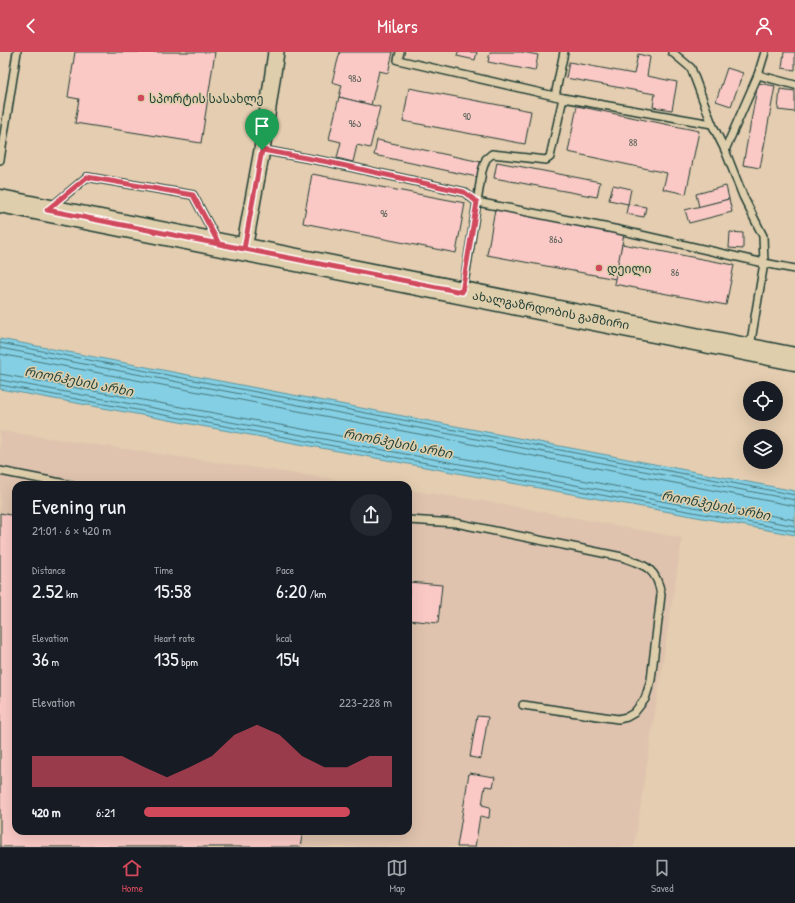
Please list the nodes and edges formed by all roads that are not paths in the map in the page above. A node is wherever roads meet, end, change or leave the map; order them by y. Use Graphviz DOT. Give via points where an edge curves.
graph roads {
  1 [pos="17,52"];
  2 [pos="276,52"];
  3 [pos="400,52"];
  4 [pos="564,52"];
  5 [pos="672,52"];
  6 [pos="765,52"];
  7 [pos="758,75"];
  8 [pos="795,85"];
  9 [pos="559,97"];
  10 [pos="712,124"];
  11 [pos="262,150"];
  12 [pos="725,150"];
  13 [pos="0,160"];
  14 [pos="0,201"];
  15 [pos="477,202"];
  16 [pos="47,210"];
  17 [pos="219,244"];
  18 [pos="244,249"];
  19 [pos="764,263"];
  20 [pos="795,269"];
  21 [pos="462,292"];
  22 [pos="749,350"];
  23 [pos="795,359"];
  24 [pos="0,470"];
  25 [pos="52,481"];
  26 [pos="412,520"];
  27 [pos="523,705"];
  1 -- 13 [label="lane"];
  2 -- 11 [label="street"];
  3 -- 9 [label="lane" via="398,60"];
  4 -- 9 [label="lane"];
  5 -- 10 [label="lane" via="690,68"];
  6 -- 7 [label="lane"];
  7 -- 8 [label="lane"];
  7 -- 12 [label="lane"];
  9 -- 10 [label="lane"];
  9 -- 15 [label="lane" via="550,157 546,160 492,154 486,159"];
  10 -- 12 [label="lane"];
  11 -- 15 [label="lane" via="464,192"];
  11 -- 18 [label="street"];
  12 -- 19 [label="lane" via="743,196 763,236"];
  14 -- 16 [label="main road, ახალგაზრდობის გამზირი"];
  15 -- 19 [label="lane" via="619,230"];
  15 -- 21 [label="lane"];
  16 -- 17 [label="main road, ახალგაზრდობის გამზირი"];
  16 -- 17 [label="lane" via="87,177 193,195"];
  17 -- 18 [label="main road, ახალგაზრდობის გამზირი"];
  18 -- 21 [label="main road, ახალგაზრდობის გამზირი"];
  19 -- 20 [label="lane"];
  19 -- 22 [label="lane"];
  21 -- 22 [label="main road, ახალგაზრდობის გამზირი"];
  22 -- 23 [label="main road, ახალგაზრდობის გამზირი"];
  24 -- 25 [label="lane"];
  26 -- 27 [label="lane" via="456,523 622,557 651,570 659,581 661,595 650,680 644,699 634,713 618,719"];
}
